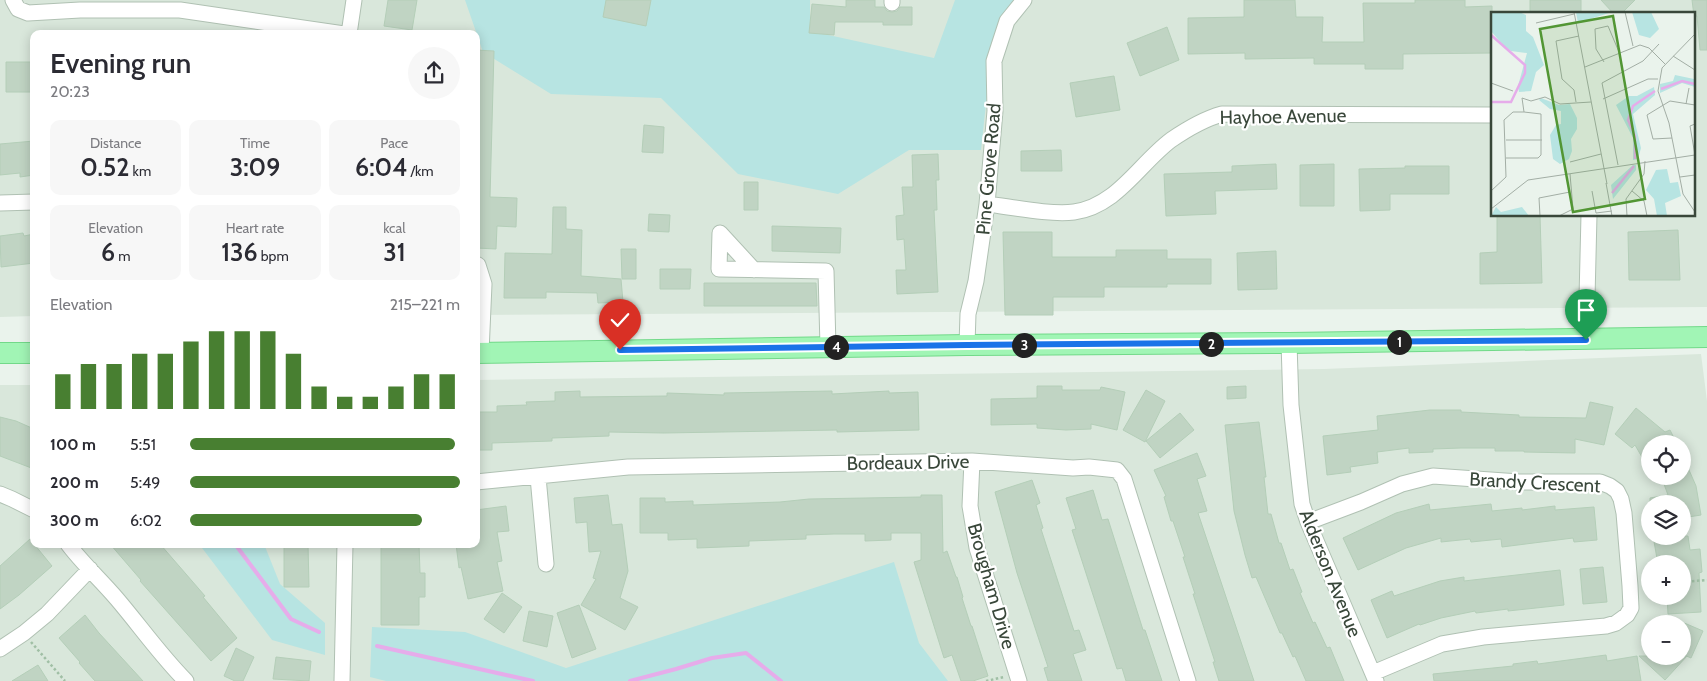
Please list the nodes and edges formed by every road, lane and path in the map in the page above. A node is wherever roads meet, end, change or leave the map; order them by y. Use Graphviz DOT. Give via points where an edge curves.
graph roads {
  1 [pos="13,0"];
  2 [pos="354,0"];
  3 [pos="1024,0"];
  4 [pos="180,5"];
  5 [pos="321,30"];
  6 [pos="350,30"];
  7 [pos="1491,116"];
  8 [pos="30,202"];
  9 [pos="0,203"];
  10 [pos="987,204"];
  11 [pos="1589,216"];
  12 [pos="754,270"];
  13 [pos="480,271"];
  14 [pos="1707,337"];
  15 [pos="480,338"];
  16 [pos="1586,340"];
  17 [pos="1289,343"];
  18 [pos="967,345"];
  19 [pos="828,347"];
  20 [pos="480,352"];
  21 [pos="0,353"];
  22 [pos="30,353"];
  23 [pos="972,460"];
  24 [pos="538,476"];
  25 [pos="480,482"];
  26 [pos="0,494"];
  27 [pos="30,508"];
  28 [pos="1308,522"];
  29 [pos="72,548"];
  30 [pos="346,548"];
  31 [pos="546,564"];
  32 [pos="90,569"];
  33 [pos="1707,580"];
  34 [pos="1691,581"];
  35 [pos="24,634"];
  36 [pos="0,649"];
  37 [pos="1018,677"];
  38 [pos="1374,677"];
  39 [pos="65,681"];
  40 [pos="186,681"];
  41 [pos="342,681"];
  42 [pos="986,681"];
  43 [pos="1188,681"];
  1 -- 4 [label="street" via="18,9 28,13"];
  2 -- 6 [label="street"];
  3 -- 10 [label="street, Pine Grove Road" via="1007,21 994,60 995,110"];
  4 -- 5 [label="street"];
  7 -- 10 [label="street, Hayhoe Avenue" via="1222,114 1206,119 1171,141 1115,195 1097,205 1075,212 1056,212"];
  8 -- 9 [label="street"];
  10 -- 18 [label="street, Pine Grove Road" via="968,314"];
  11 -- 16 [label="street"];
  12 -- 19 [label="street" via="826,271"];
  13 -- 15 [label="street" via="484,284"];
  14 -- 16 [label="main road"];
  16 -- 17 [label="main road"];
  17 -- 18 [label="main road"];
  17 -- 28 [label="street, Alderson Avenue" via="1291,406 1302,504"];
  18 -- 19 [label="main road"];
  19 -- 20 [label="main road"];
  21 -- 22 [label="main road"];
  23 -- 24 [label="street, Bordeaux Drive" via="628,467"];
  23 -- 37 [label="street, Brougham Drive" via="970,506 977,548"];
  23 -- 43 [label="street, Bordeaux Drive" via="1117,470 1124,480"];
  24 -- 25 [label="street, Bordeaux Drive"];
  24 -- 31 [label="street"];
  26 -- 27 [label="street"];
  28 -- 38 [label="street, Alderson Avenue"];
  28 -- 38 [label="street, Brandy Crescent" via="1402,484 1432,476 1519,482 1600,482 1617,491 1621,500 1630,608 1627,615 1616,623 1442,644"];
  29 -- 32 [label="street"];
  30 -- 41 [label="street"];
  32 -- 35 [label="street"];
  32 -- 40 [label="street"];
  33 -- 34 [label="path"];
  35 -- 36 [label="street"];
  35 -- 39 [label="path"];
  37 -- 42 [label="path"];
}
